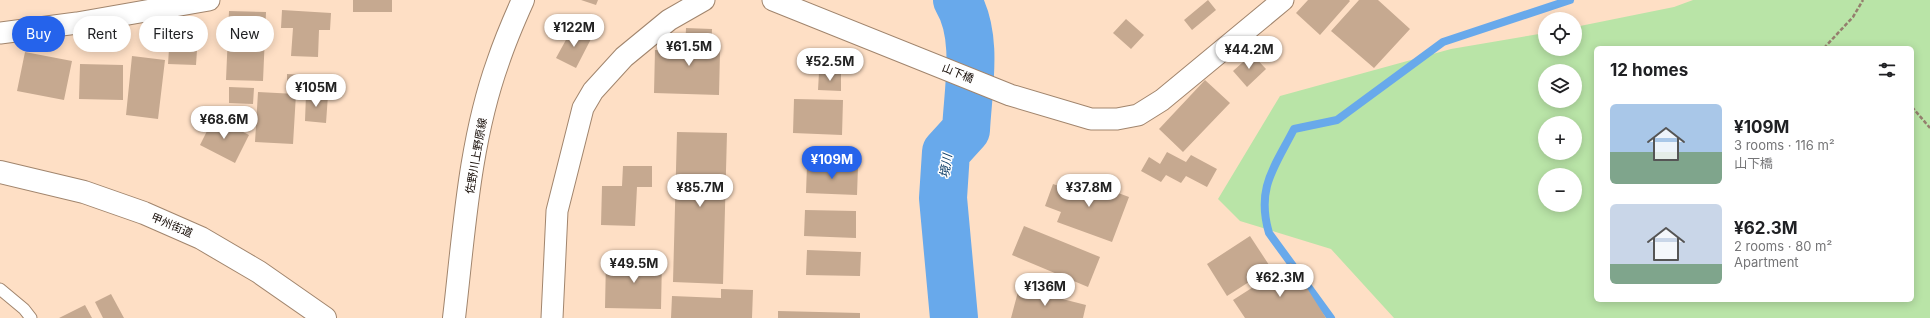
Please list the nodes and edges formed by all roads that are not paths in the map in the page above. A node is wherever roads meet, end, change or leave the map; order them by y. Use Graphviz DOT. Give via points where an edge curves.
graph roads {
  1 [pos="209,0"];
  2 [pos="523,0"];
  3 [pos="704,0"];
  4 [pos="773,0"];
  5 [pos="1283,0"];
  6 [pos="0,33"];
  7 [pos="0,172"];
  8 [pos="0,289"];
  9 [pos="31,318"];
  10 [pos="325,318"];
  11 [pos="454,318"];
  12 [pos="552,318"];
  1 -- 6 [label="street" via="78,23"];
  2 -- 11 [label="main road, 佐野川上野原線" via="498,62 486,102 468,202"];
  3 -- 12 [label="street" via="669,20 624,58 593,91 583,108 556,210"];
  4 -- 5 [label="street, 山下橋" via="1010,95 1091,119 1117,119 1138,116 1162,100"];
  7 -- 10 [label="main road, 甲州街道" via="84,192 144,213 201,238 259,272"];
  8 -- 9 [label="lane"];
}
